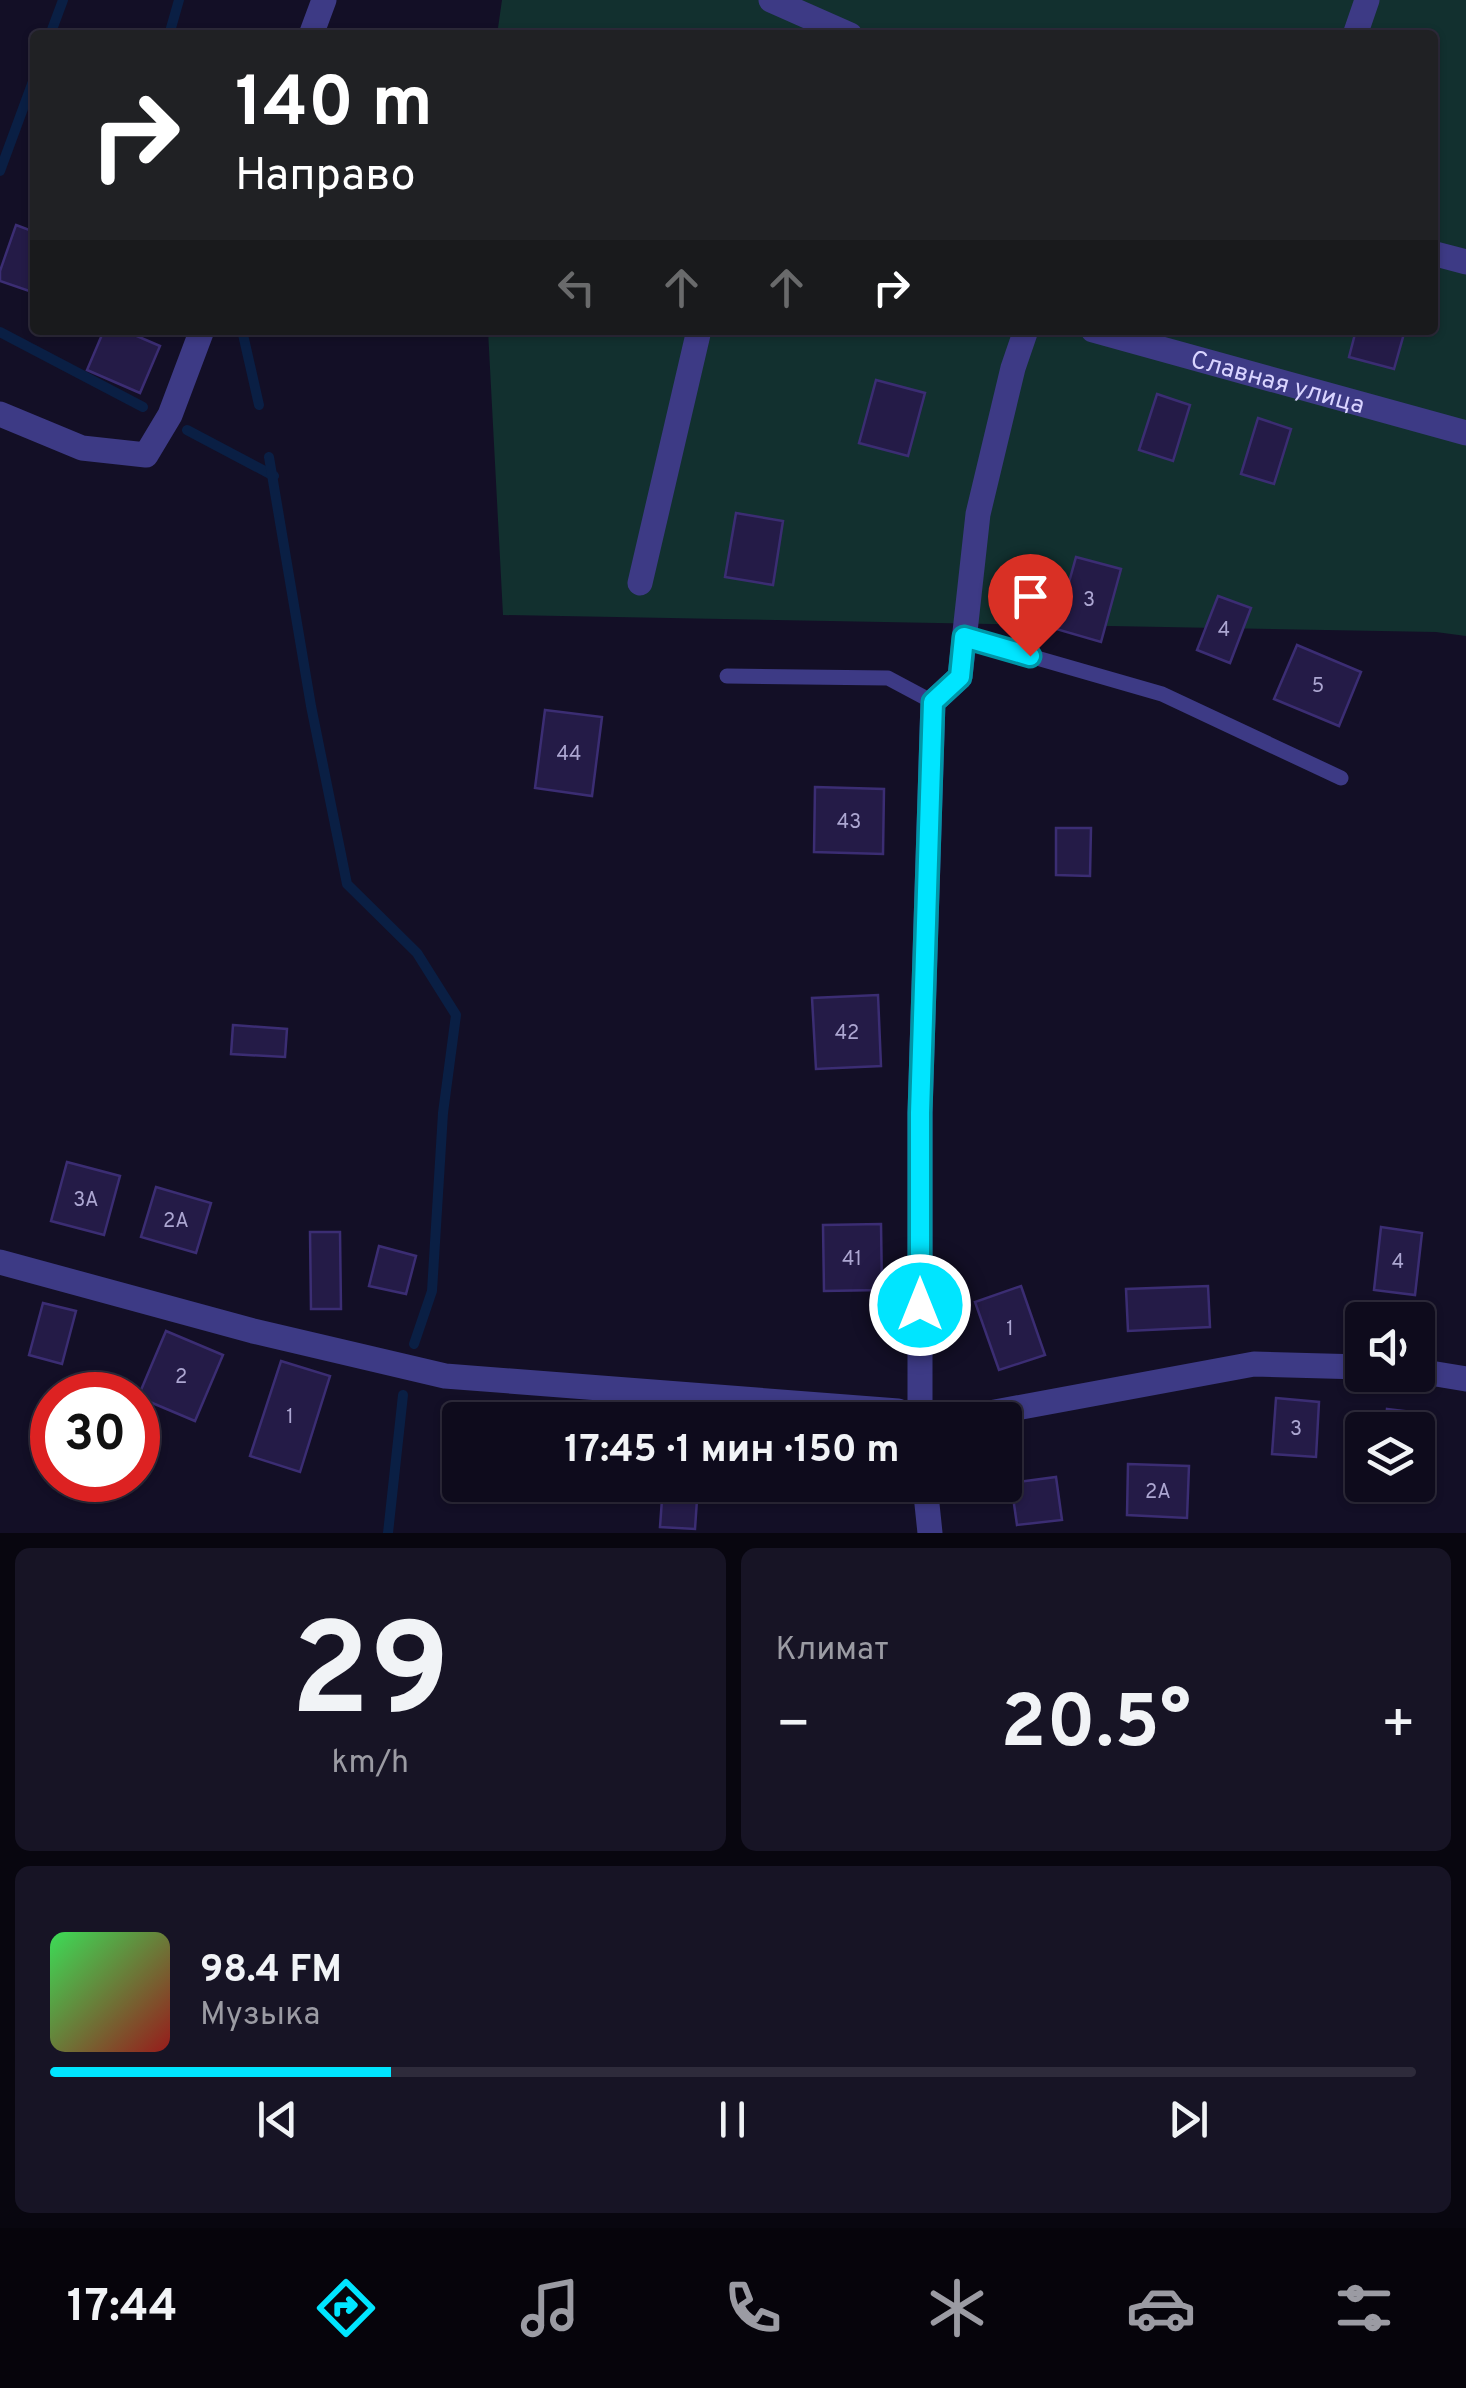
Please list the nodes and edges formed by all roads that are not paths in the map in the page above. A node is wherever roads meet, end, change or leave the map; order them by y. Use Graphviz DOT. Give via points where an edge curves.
graph roads {
  1 [pos="324,0"];
  2 [pos="771,0"];
  3 [pos="1367,0"];
  4 [pos="799,5"];
  5 [pos="314,30"];
  6 [pos="788,30"];
  7 [pos="842,30"];
  8 [pos="1357,30"];
  9 [pos="1438,255"];
  10 [pos="1466,262"];
  11 [pos="200,335"];
  12 [pos="698,335"];
  13 [pos="1024,335"];
  14 [pos="1110,335"];
  15 [pos="0,414"];
  16 [pos="1466,433"];
  17 [pos="640,584"];
  18 [pos="964,637"];
  19 [pos="727,676"];
  20 [pos="933,702"];
  21 [pos="1341,778"];
  22 [pos="0,1262"];
  23 [pos="1345,1367"];
  24 [pos="1435,1374"];
  25 [pos="1466,1379"];
  26 [pos="760,1402"];
  27 [pos="920,1402"];
  28 [pos="1022,1407"];
  29 [pos="927,1502"];
  30 [pos="930,1533"];
  1 -- 5 [label="street"];
  2 -- 4 [label="street"];
  3 -- 8 [label="street"];
  4 -- 6 [label="street"];
  4 -- 7 [label="street"];
  9 -- 10 [label="street"];
  11 -- 15 [label="street" via="170,416 146,455 82,448"];
  12 -- 17 [label="street"];
  13 -- 18 [label="street" via="978,514"];
  14 -- 16 [label="street, Славная улица"];
  18 -- 20 [label="lane" via="960,677"];
  18 -- 21 [label="lane" via="1162,694"];
  19 -- 20 [label="lane" via="888,678"];
  20 -- 27 [label="street" via="920,1113"];
  22 -- 26 [label="street" via="445,1376"];
  23 -- 28 [label="street" via="1254,1364"];
  24 -- 25 [label="street"];
  29 -- 30 [label="street"];
}
